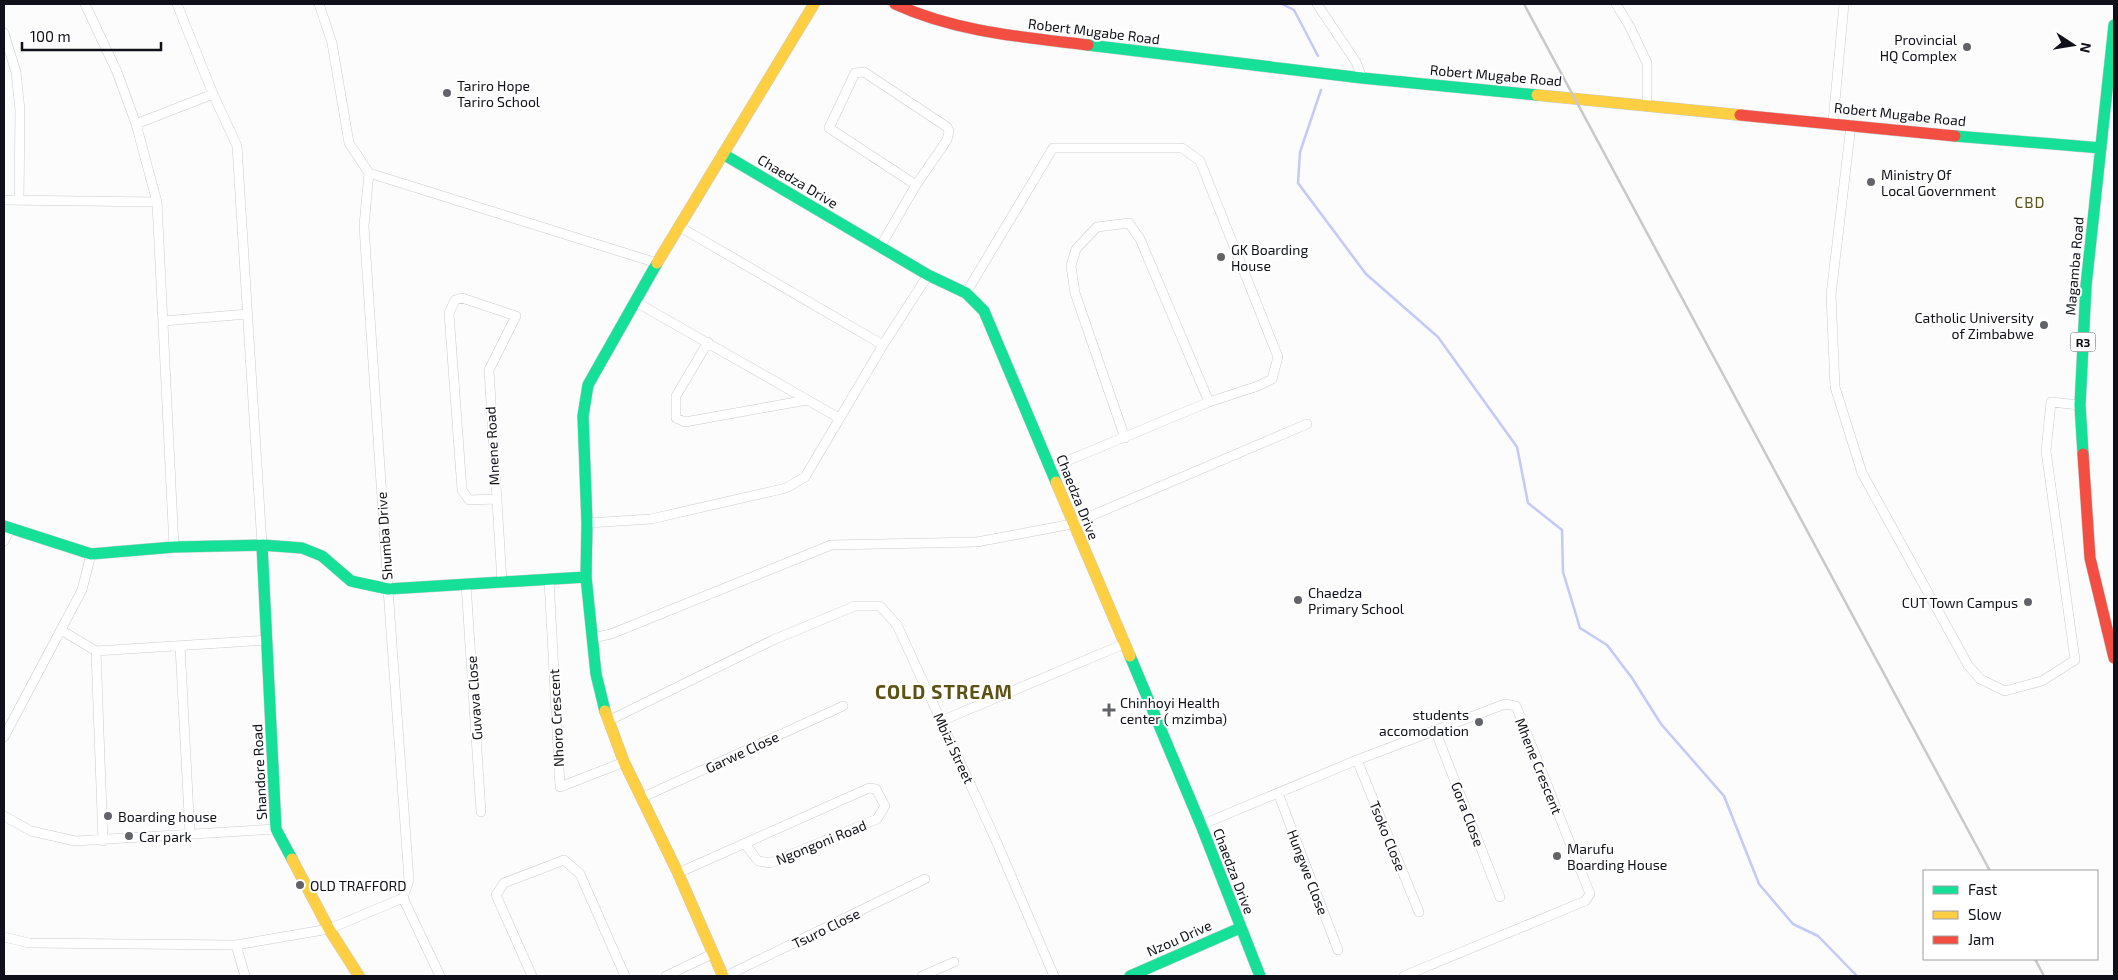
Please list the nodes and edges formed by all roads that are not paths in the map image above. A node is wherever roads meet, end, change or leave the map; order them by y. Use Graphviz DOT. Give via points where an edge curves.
graph roads {
  1 [pos="85,4"];
  2 [pos="177,4"];
  3 [pos="319,4"];
  4 [pos="814,4"];
  5 [pos="895,4"];
  6 [pos="1317,4"];
  7 [pos="1616,4"];
  8 [pos="1844,4"];
  9 [pos="2114,25"];
  10 [pos="4,33"];
  11 [pos="1362,78"];
  12 [pos="213,94"];
  13 [pos="1647,104"];
  14 [pos="2109,113"];
  15 [pos="1833,122"];
  16 [pos="136,124"];
  17 [pos="1851,125"];
  18 [pos="2101,148"];
  19 [pos="723,154"];
  20 [pos="369,173"];
  21 [pos="916,185"];
  22 [pos="4,200"];
  23 [pos="19,200"];
  24 [pos="157,202"];
  25 [pos="680,228"];
  26 [pos="880,247"];
  27 [pos="657,263"];
  28 [pos="928,275"];
  29 [pos="966,293"];
  30 [pos="634,301"];
  31 [pos="248,314"];
  32 [pos="163,321"];
  33 [pos="708,342"];
  34 [pos="883,345"];
  35 [pos="807,400"];
  36 [pos="1209,402"];
  37 [pos="2080,405"];
  38 [pos="839,418"];
  39 [pos="1307,424"];
  40 [pos="1125,438"];
  41 [pos="1050,468"];
  42 [pos="496,499"];
  43 [pos="587,523"];
  44 [pos="1072,524"];
  45 [pos="7,527"];
  46 [pos="4,540"];
  47 [pos="262,545"];
  48 [pos="174,547"];
  49 [pos="91,554"];
  50 [pos="586,577"];
  51 [pos="549,580"];
  52 [pos="502,582"];
  53 [pos="466,584"];
  54 [pos="388,589"];
  55 [pos="61,630"];
  56 [pos="592,638"];
  57 [pos="268,640"];
  58 [pos="1124,644"];
  59 [pos="180,646"];
  60 [pos="96,651"];
  61 [pos="2114,658"];
  62 [pos="843,706"];
  63 [pos="608,721"];
  64 [pos="941,722"];
  65 [pos="1435,730"];
  66 [pos="4,737"];
  67 [pos="1357,760"];
  68 [pos="624,762"];
  69 [pos="1278,793"];
  70 [pos="641,798"];
  71 [pos="481,812"];
  72 [pos="4,816"];
  73 [pos="1201,825"];
  74 [pos="276,829"];
  75 [pos="190,834"];
  76 [pos="103,841"];
  77 [pos="745,844"];
  78 [pos="678,873"];
  79 [pos="925,879"];
  80 [pos="1500,897"];
  81 [pos="403,898"];
  82 [pos="1420,912"];
  83 [pos="329,928"];
  84 [pos="1240,928"];
  85 [pos="4,937"];
  86 [pos="236,945"];
  87 [pos="1338,950"];
  88 [pos="712,954"];
  89 [pos="954,962"];
  90 [pos="245,976"];
  91 [pos="359,976"];
  92 [pos="440,976"];
  93 [pos="532,976"];
  94 [pos="625,976"];
  95 [pos="666,976"];
  96 [pos="724,976"];
  97 [pos="922,976"];
  98 [pos="1054,976"];
  99 [pos="1130,976"];
  100 [pos="1260,976"];
  101 [pos="1404,976"];
  1 -- 16 [label="street" via="117,72"];
  2 -- 12 [label="street"];
  3 -- 20 [label="street" via="332,43 349,143"];
  4 -- 19 [label="main road"];
  5 -- 11 [label="main road, Robert Mugabe Road" via="986,33"];
  6 -- 11 [label="street" via="1356,62"];
  7 -- 13 [label="street" via="1647,63"];
  8 -- 15 [label="street"];
  9 -- 14 [label="main road, Magamba Road / R3"];
  10 -- 23 [label="street" via="16,72 19,100"];
  11 -- 13 [label="main road, Robert Mugabe Road"];
  12 -- 16 [label="street"];
  12 -- 31 [label="street" via="237,146"];
  13 -- 15 [label="main road, Robert Mugabe Road"];
  14 -- 18 [label="main road, Magamba Road / R3"];
  15 -- 17 [label="main road, Robert Mugabe Road"];
  16 -- 24 [label="street"];
  17 -- 18 [label="main road, Robert Mugabe Road"];
  17 -- 37 [label="street" via="1831,295 1835,387 1862,473 1968,665 1980,679 2005,691 2042,681 2075,660 2046,451 2050,402"];
  18 -- 37 [label="main road, Magamba Road / R3" via="2086,286"];
  19 -- 25 [label="main road"];
  19 -- 26 [label="main road, Chaedza Drive"];
  20 -- 27 [label="street"];
  20 -- 54 [label="street, Shumba Drive" via="364,226"];
  21 -- 21 [label="street" via="947,140 947,127 864,72 855,73 829,128"];
  21 -- 26 [label="street"];
  22 -- 23 [label="street"];
  23 -- 24 [label="street"];
  24 -- 32 [label="street"];
  25 -- 27 [label="main road"];
  25 -- 34 [label="street"];
  26 -- 28 [label="main road, Chaedza Drive"];
  27 -- 30 [label="main road"];
  28 -- 29 [label="main road, Chaedza Drive"];
  28 -- 34 [label="street"];
  29 -- 36 [label="street" via="1053,148 1182,148 1200,161 1278,357 1272,379"];
  29 -- 41 [label="main road, Chaedza Drive" via="984,311"];
  30 -- 33 [label="street"];
  30 -- 43 [label="main road" via="588,385 583,416"];
  31 -- 32 [label="street"];
  31 -- 47 [label="street"];
  32 -- 48 [label="street"];
  33 -- 35 [label="street"];
  33 -- 35 [label="street" via="676,396 676,418 685,422"];
  34 -- 38 [label="street"];
  35 -- 38 [label="street"];
  36 -- 40 [label="street"];
  36 -- 40 [label="street" via="1140,239 1129,223 1097,227 1076,249 1071,266 1075,293"];
  37 -- 61 [label="main road, Magamba Road / R3" via="2090,558"];
  38 -- 43 [label="street" via="805,477 786,488 651,519"];
  39 -- 44 [label="street"];
  40 -- 41 [label="street"];
  41 -- 44 [label="main road, Chaedza Drive"];
  42 -- 42 [label="street, Mnene Road" via="489,370 516,316 462,298 455,300 449,313 462,490 470,500"];
  42 -- 52 [label="street, Mnene Road"];
  43 -- 50 [label="main road"];
  44 -- 56 [label="street" via="977,542 831,545 611,634"];
  44 -- 58 [label="main road, Chaedza Drive"];
  45 -- 46 [label="street"];
  45 -- 49 [label="main road"];
  47 -- 48 [label="main road"];
  47 -- 54 [label="main road" via="302,548 322,556 351,581"];
  47 -- 57 [label="main road, Shandore Road"];
  48 -- 49 [label="main road"];
  49 -- 55 [label="street" via="82,590"];
  50 -- 51 [label="main road"];
  50 -- 56 [label="main road"];
  51 -- 52 [label="main road"];
  51 -- 68 [label="street, Nhoro Crescent" via="560,787"];
  52 -- 53 [label="main road"];
  53 -- 54 [label="main road"];
  53 -- 71 [label="street, Guvava Close"];
  54 -- 81 [label="street, Shumba Drive" via="409,880"];
  55 -- 60 [label="street"];
  55 -- 66 [label="street"];
  56 -- 63 [label="main road" via="596,674"];
  57 -- 59 [label="street"];
  57 -- 74 [label="main road, Shandore Road"];
  58 -- 64 [label="street"];
  58 -- 73 [label="main road, Chaedza Drive"];
  59 -- 60 [label="street"];
  59 -- 75 [label="street"];
  60 -- 76 [label="street"];
  62 -- 70 [label="street, Garwe Close"];
  63 -- 64 [label="street, Mbizi Street" via="772,640 855,606 880,606 898,625"];
  63 -- 68 [label="main road"];
  64 -- 98 [label="street, Mbizi Street"];
  65 -- 67 [label="street, Mhene Crescent"];
  65 -- 80 [label="street, Gora Close"];
  65 -- 101 [label="street, Mhene Crescent" via="1505,704 1516,706 1590,894 1585,901"];
  67 -- 69 [label="street, Mhene Crescent"];
  67 -- 82 [label="street, Tsoko Close"];
  68 -- 70 [label="main road"];
  69 -- 73 [label="street, Mhene Crescent"];
  69 -- 87 [label="street, Hungwe Close"];
  70 -- 78 [label="main road"];
  72 -- 76 [label="street" via="31,831 75,841"];
  73 -- 84 [label="main road, Chaedza Drive"];
  74 -- 75 [label="street"];
  74 -- 83 [label="main road, Shandore Road"];
  75 -- 76 [label="street"];
  77 -- 77 [label="street, Ngongoni Road" via="868,788 876,789 885,806 877,819 770,863 758,861"];
  77 -- 78 [label="street, Ngongoni Road"];
  78 -- 88 [label="main road"];
  79 -- 96 [label="street, Tsuro Close"];
  81 -- 83 [label="street"];
  81 -- 92 [label="street"];
  83 -- 86 [label="street"];
  83 -- 91 [label="main road, Shandore Road"];
  84 -- 99 [label="main road, Nzou Drive"];
  84 -- 100 [label="main road, Chaedza Drive"];
  85 -- 86 [label="street" via="29,943"];
  86 -- 90 [label="street"];
  88 -- 95 [label="street"];
  88 -- 96 [label="main road"];
  89 -- 97 [label="street"];
  93 -- 94 [label="street" via="496,895 504,883 564,860 580,874"];
}
